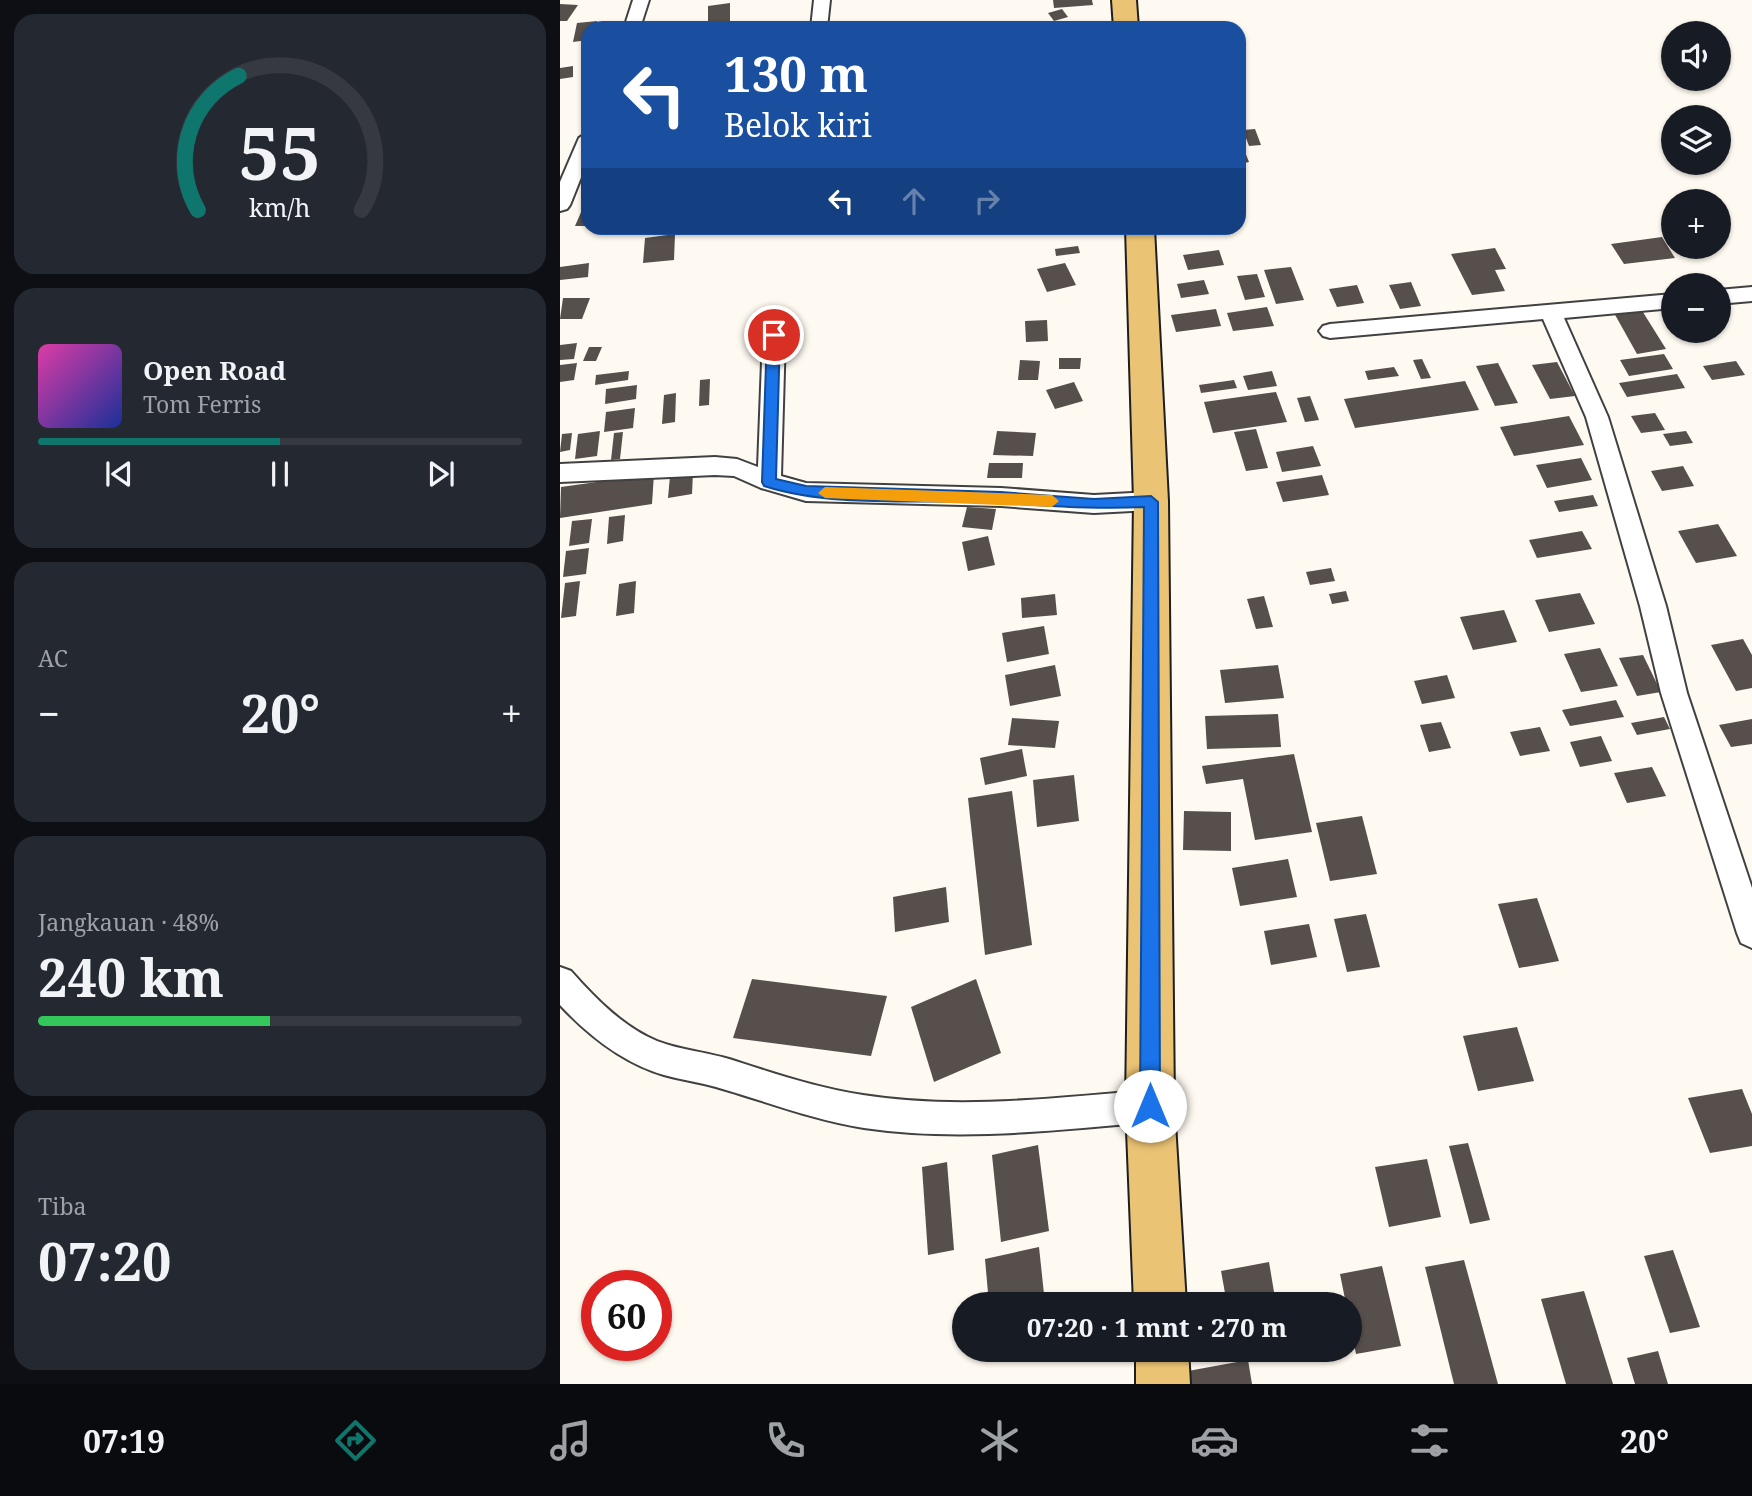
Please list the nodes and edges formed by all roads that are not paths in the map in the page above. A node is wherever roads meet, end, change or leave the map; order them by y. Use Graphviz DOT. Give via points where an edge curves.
graph roads {
  1 [pos="641,0"];
  2 [pos="822,0"];
  3 [pos="1124,0"];
  4 [pos="634,21"];
  5 [pos="820,21"];
  6 [pos="1126,21"];
  7 [pos="581,155"];
  8 [pos="560,205"];
  9 [pos="1140,235"];
  10 [pos="1752,294"];
  11 [pos="1731,296"];
  12 [pos="1661,302"];
  13 [pos="1551,313"];
  14 [pos="1330,331"];
  15 [pos="774,335"];
  16 [pos="560,473"];
  17 [pos="769,482"];
  18 [pos="1151,502"];
  19 [pos="1752,933"];
  20 [pos="560,982"];
  21 [pos="1150,1106"];
  22 [pos="1159,1292"];
  23 [pos="1162,1362"];
  24 [pos="1163,1384"];
  1 -- 4 [label="street"];
  2 -- 5 [label="street"];
  3 -- 6 [label="main road"];
  7 -- 8 [label="street"];
  9 -- 18 [label="main road"];
  10 -- 11 [label="street"];
  12 -- 13 [label="street"];
  13 -- 14 [label="street"];
  13 -- 19 [label="street" via="1597,417 1674,693"];
  15 -- 17 [label="street"];
  16 -- 17 [label="street" via="715,466 737,468"];
  17 -- 18 [label="street" via="806,492 1094,504"];
  18 -- 21 [label="main road"];
  20 -- 21 [label="street" via="620,1038 651,1055 792,1096 884,1114 944,1117 1011,1117"];
  21 -- 22 [label="main road"];
  23 -- 24 [label="main road"];
}
